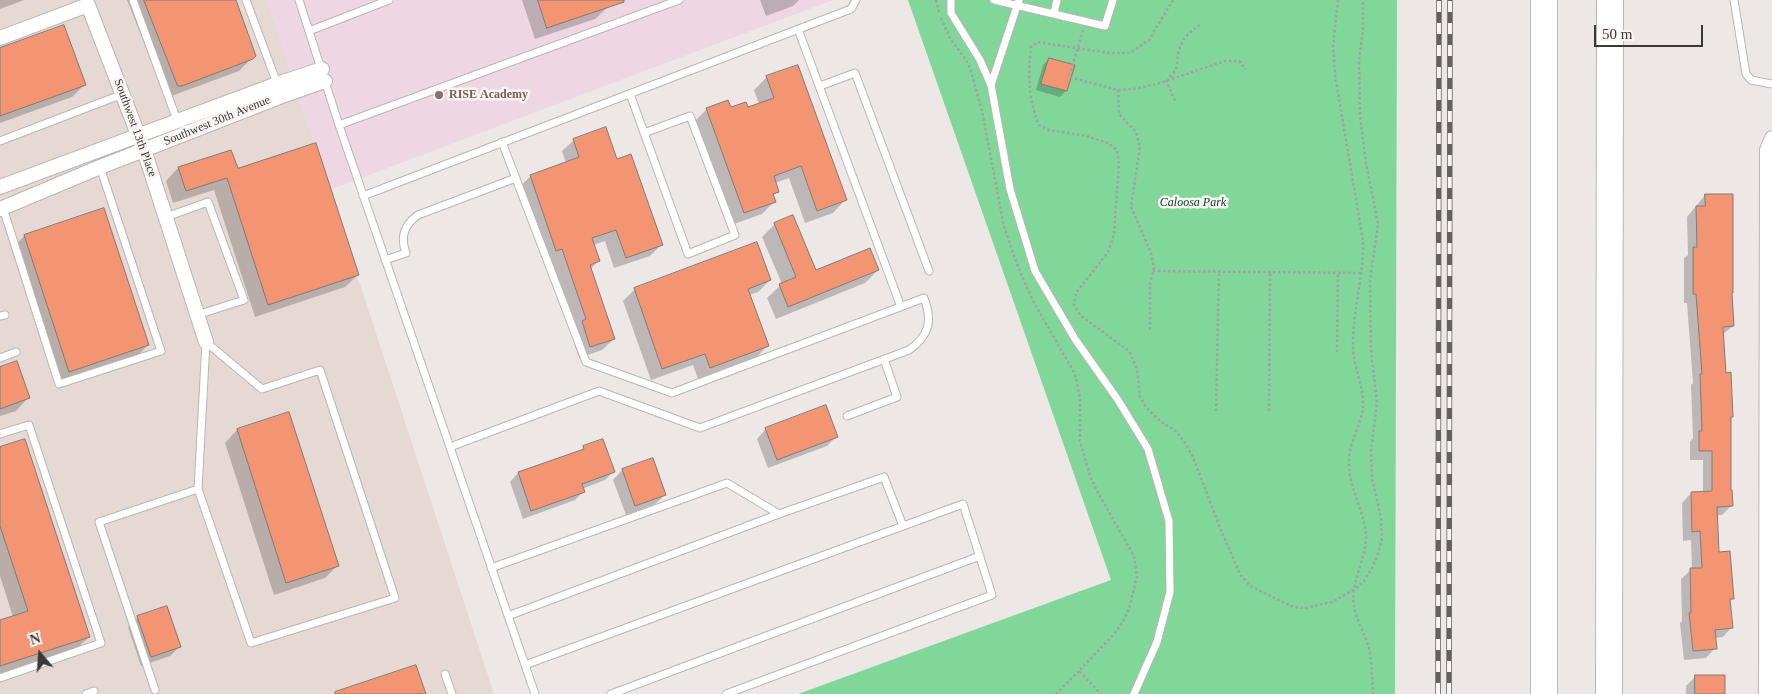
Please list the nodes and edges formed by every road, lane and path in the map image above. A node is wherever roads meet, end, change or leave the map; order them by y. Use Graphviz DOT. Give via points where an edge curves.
graph roads {
  1 [pos="134,0"];
  2 [pos="246,0"];
  3 [pos="299,0"];
  4 [pos="389,0"];
  5 [pos="679,0"];
  6 [pos="856,0"];
  7 [pos="936,0"];
  8 [pos="951,0"];
  9 [pos="994,0"];
  10 [pos="1057,0"];
  11 [pos="1113,0"];
  12 [pos="1173,0"];
  13 [pos="1338,0"];
  14 [pos="1363,0"];
  15 [pos="1544,0"];
  16 [pos="1610,0"];
  17 [pos="1734,0"];
  18 [pos="1019,3"];
  19 [pos="1054,13"];
  20 [pos="1086,21"];
  21 [pos="1200,25"];
  22 [pos="798,29"];
  23 [pos="309,31"];
  24 [pos="0,38"];
  25 [pos="1078,48"];
  26 [pos="1246,69"];
  27 [pos="324,75"];
  28 [pos="1165,81"];
  29 [pos="1772,84"];
  30 [pos="991,85"];
  31 [pos="820,86"];
  32 [pos="280,90"];
  33 [pos="1118,90"];
  34 [pos="123,94"];
  35 [pos="630,94"];
  36 [pos="1176,103"];
  37 [pos="177,120"];
  38 [pos="339,125"];
  39 [pos="644,133"];
  40 [pos="139,135"];
  41 [pos="1772,138"];
  42 [pos="0,141"];
  43 [pos="502,142"];
  44 [pos="144,150"];
  45 [pos="100,167"];
  46 [pos="516,178"];
  47 [pos="0,187"];
  48 [pos="363,196"];
  49 [pos="2,209"];
  50 [pos="166,216"];
  51 [pos="385,260"];
  52 [pos="930,271"];
  53 [pos="1154,271"];
  54 [pos="1219,271"];
  55 [pos="1270,272"];
  56 [pos="1338,272"];
  57 [pos="1361,273"];
  58 [pos="901,307"];
  59 [pos="198,315"];
  60 [pos="1150,330"];
  61 [pos="206,342"];
  62 [pos="16,352"];
  63 [pos="1337,352"];
  64 [pos="0,358"];
  65 [pos="884,359"];
  66 [pos="1216,411"];
  67 [pos="1269,411"];
  68 [pos="847,416"];
  69 [pos="0,434"];
  70 [pos="450,447"];
  71 [pos="198,489"];
  72 [pos="779,514"];
  73 [pos="903,526"];
  74 [pos="980,556"];
  75 [pos="491,568"];
  76 [pos="1355,589"];
  77 [pos="508,616"];
  78 [pos="525,665"];
  79 [pos="1079,671"];
  80 [pos="445,674"];
  81 [pos="0,678"];
  82 [pos="155,690"];
  83 [pos="94,691"];
  84 [pos="86,694"];
  85 [pos="452,694"];
  86 [pos="535,694"];
  87 [pos="611,694"];
  88 [pos="726,694"];
  89 [pos="1056,694"];
  90 [pos="1101,694"];
  91 [pos="1134,694"];
  92 [pos="1373,694"];
  93 [pos="1544,694"];
  94 [pos="1609,694"];
  95 [pos="1766,694"];
  1 -- 37 [label="lane"];
  2 -- 32 [label="lane"];
  3 -- 23 [label="lane"];
  4 -- 23 [label="lane"];
  5 -- 38 [label="lane"];
  6 -- 22 [label="lane" via="851,9"];
  7 -- 79 [label="path" via="950,38 966,60 973,78 1004,228 1018,266 1033,301 1075,374 1080,398 1080,441 1090,476 1134,556 1136,577 1123,621 1115,634"];
  8 -- 30 [label="lane" via="951,13 980,60"];
  9 -- 18 [label="lane"];
  10 -- 19 [label="lane"];
  11 -- 20 [label="lane" via="1105,26"];
  12 -- 25 [label="path" via="1149,40 1130,53"];
  13 -- 57 [label="path" via="1333,56 1363,241"];
  14 -- 76 [label="path" via="1360,116 1378,224 1370,280 1370,350 1377,403 1371,451 1382,538 1372,568"];
  15 -- 93 [label="highway"];
  16 -- 94 [label="highway"];
  17 -- 29 [label="lane" via="1746,74 1751,80"];
  18 -- 19 [label="lane"];
  18 -- 30 [label="lane"];
  19 -- 20 [label="lane"];
  20 -- 25 [label="path"];
  21 -- 28 [label="path" via="1185,38 1179,50 1176,71"];
  22 -- 31 [label="lane"];
  22 -- 35 [label="lane"];
  23 -- 27 [label="lane"];
  24 -- 34 [label="street, Southwest 13th Place" via="88,5"];
  25 -- 33 [label="path" via="1069,77"];
  25 -- 76 [label="path" via="1036,42 1031,47 1029,76 1039,125 1108,143 1117,150 1120,164 1114,234 1108,252 1076,293 1074,304 1080,315 1129,351 1137,369 1140,396 1146,407 1177,432 1185,443 1240,574 1250,586 1293,606 1305,608 1332,602"];
  26 -- 28 [label="path" via="1239,62 1225,62"];
  27 -- 32 [label="street, Southwest 30th Avenue"];
  27 -- 38 [label="lane"];
  28 -- 33 [label="path"];
  28 -- 36 [label="path"];
  30 -- 91 [label="lane" via="1010,189 1035,271 1075,339 1148,449 1169,520 1170,592 1157,642"];
  31 -- 52 [label="lane" via="856,72"];
  31 -- 58 [label="lane"];
  32 -- 37 [label="street, Southwest 30th Avenue"];
  32 -- 44 [label="street, Southwest 30th Avenue"];
  33 -- 53 [label="path" via="1119,114 1133,128 1139,140 1140,152 1130,207 1151,253"];
  34 -- 40 [label="street, Southwest 13th Place"];
  34 -- 42 [label="lane"];
  35 -- 39 [label="lane"];
  35 -- 43 [label="lane"];
  37 -- 40 [label="street, Southwest 30th Avenue"];
  38 -- 48 [label="lane"];
  39 -- 39 [label="lane" via="688,254 735,235 690,116"];
  40 -- 44 [label="street, Southwest 13th Place"];
  40 -- 47 [label="street, Southwest 30th Avenue"];
  41 -- 95 [label="street" via="1767,150"];
  43 -- 46 [label="lane"];
  43 -- 48 [label="lane"];
  44 -- 45 [label="street, Southwest 30th Avenue"];
  44 -- 50 [label="street, Southwest 13th Place"];
  45 -- 49 [label="street, Southwest 30th Avenue"];
  45 -- 49 [label="lane" via="161,351 59,384"];
  46 -- 51 [label="lane" via="410,220 403,235 406,252"];
  46 -- 58 [label="lane" via="586,362 672,393"];
  48 -- 51 [label="lane"];
  50 -- 59 [label="street, Southwest 13th Place"];
  50 -- 59 [label="lane" via="208,202 244,300"];
  51 -- 70 [label="lane"];
  53 -- 54 [label="path"];
  53 -- 60 [label="path" via="1150,291"];
  54 -- 55 [label="path"];
  54 -- 66 [label="path"];
  55 -- 56 [label="path"];
  55 -- 67 [label="path"];
  56 -- 57 [label="path"];
  56 -- 63 [label="path"];
  57 -- 76 [label="path" via="1353,343 1363,408 1352,440 1349,462 1366,546"];
  58 -- 65 [label="lane" via="924,298 929,310 926,333 909,350"];
  59 -- 61 [label="street, Southwest 13th Place"];
  61 -- 71 [label="lane"];
  61 -- 71 [label="lane" via="262,388 320,370 395,598 251,643"];
  62 -- 64 [label="lane"];
  65 -- 68 [label="lane" via="897,397"];
  65 -- 70 [label="lane" via="700,428 599,392"];
  69 -- 81 [label="lane" via="29,425 101,643"];
  70 -- 75 [label="lane"];
  71 -- 82 [label="lane" via="99,522"];
  72 -- 73 [label="lane" via="884,477"];
  72 -- 75 [label="lane" via="727,483"];
  72 -- 77 [label="lane"];
  73 -- 74 [label="lane" via="963,504"];
  73 -- 78 [label="lane"];
  74 -- 87 [label="lane"];
  74 -- 88 [label="lane" via="992,595"];
  75 -- 77 [label="lane"];
  76 -- 92 [label="path" via="1354,605 1368,646"];
  77 -- 78 [label="lane"];
  78 -- 86 [label="lane"];
  79 -- 89 [label="path"];
  79 -- 90 [label="path"];
  80 -- 85 [label="lane"];
  83 -- 84 [label="lane"];
}
